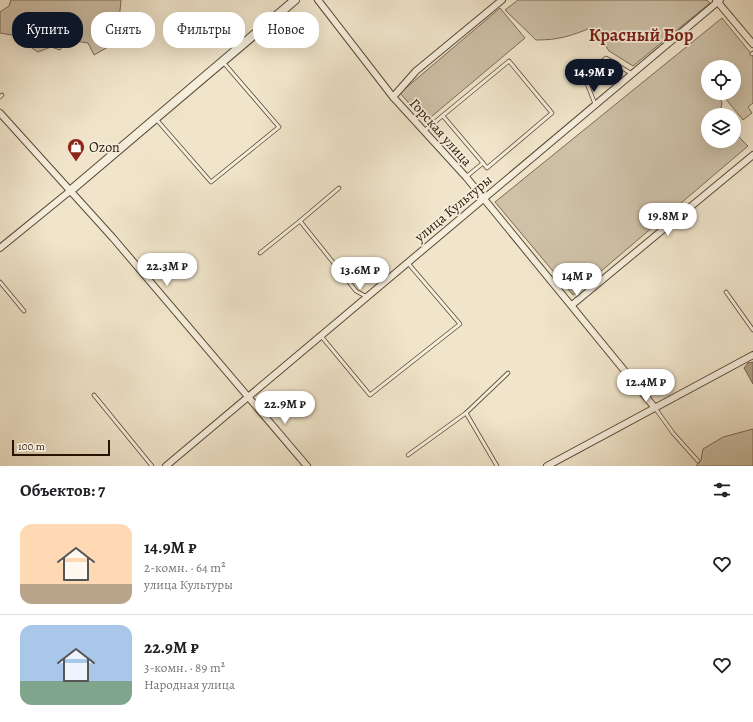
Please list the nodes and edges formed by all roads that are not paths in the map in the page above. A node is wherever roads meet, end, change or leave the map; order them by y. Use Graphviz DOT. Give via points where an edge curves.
graph roads {
  1 [pos="295,0"];
  2 [pos="318,0"];
  3 [pos="502,0"];
  4 [pos="718,1"];
  5 [pos="753,44"];
  6 [pos="223,62"];
  7 [pos="632,74"];
  8 [pos="393,97"];
  9 [pos="595,104"];
  10 [pos="0,113"];
  11 [pos="443,116"];
  12 [pos="156,119"];
  13 [pos="424,131"];
  14 [pos="753,155"];
  15 [pos="483,163"];
  16 [pos="466,177"];
  17 [pos="339,188"];
  18 [pos="70,191"];
  19 [pos="483,198"];
  20 [pos="300,221"];
  21 [pos="0,248"];
  22 [pos="260,253"];
  23 [pos="407,262"];
  24 [pos="0,282"];
  25 [pos="726,292"];
  26 [pos="367,297"];
  27 [pos="572,305"];
  28 [pos="24,311"];
  29 [pos="753,330"];
  30 [pos="321,336"];
  31 [pos="753,355"];
  32 [pos="508,373"];
  33 [pos="94,395"];
  34 [pos="249,396"];
  35 [pos="655,408"];
  36 [pos="466,413"];
  37 [pos="408,455"];
  38 [pos="698,461"];
  39 [pos="152,466"];
  40 [pos="166,466"];
  41 [pos="307,466"];
  42 [pos="497,466"];
  43 [pos="548,466"];
  1 -- 6 [label="street"];
  2 -- 8 [label="street, Горская улица"];
  3 -- 8 [label="street" via="416,71"];
  4 -- 5 [label="street"];
  4 -- 7 [label="street, улица Культуры"];
  6 -- 12 [label="street"];
  6 -- 12 [label="lane" via="279,127 211,182"];
  7 -- 9 [label="street, улица Культуры"];
  7 -- 9 [label="lane" via="606,58 584,76"];
  8 -- 13 [label="street, Горская улица"];
  9 -- 19 [label="street, улица Культуры"];
  10 -- 18 [label="street"];
  11 -- 13 [label="lane"];
  11 -- 15 [label="lane"];
  11 -- 15 [label="lane" via="509,61 552,113 487,168"];
  12 -- 18 [label="street"];
  13 -- 16 [label="street, Горская улица"];
  14 -- 27 [label="street"];
  15 -- 16 [label="lane"];
  16 -- 19 [label="street, Горская улица"];
  17 -- 20 [label="lane"];
  18 -- 21 [label="street"];
  18 -- 34 [label="street"];
  19 -- 23 [label="street, улица Культуры"];
  19 -- 27 [label="street, Горская улица"];
  20 -- 22 [label="lane"];
  20 -- 26 [label="lane" via="356,291"];
  23 -- 26 [label="street, улица Культуры"];
  23 -- 30 [label="lane" via="460,324 370,395"];
  24 -- 28 [label="lane"];
  25 -- 29 [label="lane"];
  26 -- 30 [label="street, улица Культуры"];
  27 -- 35 [label="street, Горская улица"];
  30 -- 34 [label="street, улица Культуры"];
  31 -- 35 [label="street"];
  32 -- 36 [label="lane"];
  33 -- 39 [label="lane"];
  34 -- 40 [label="street, улица Культуры"];
  34 -- 41 [label="street"];
  35 -- 38 [label="lane"];
  35 -- 43 [label="street"];
  36 -- 37 [label="lane"];
  36 -- 42 [label="lane"];
}
